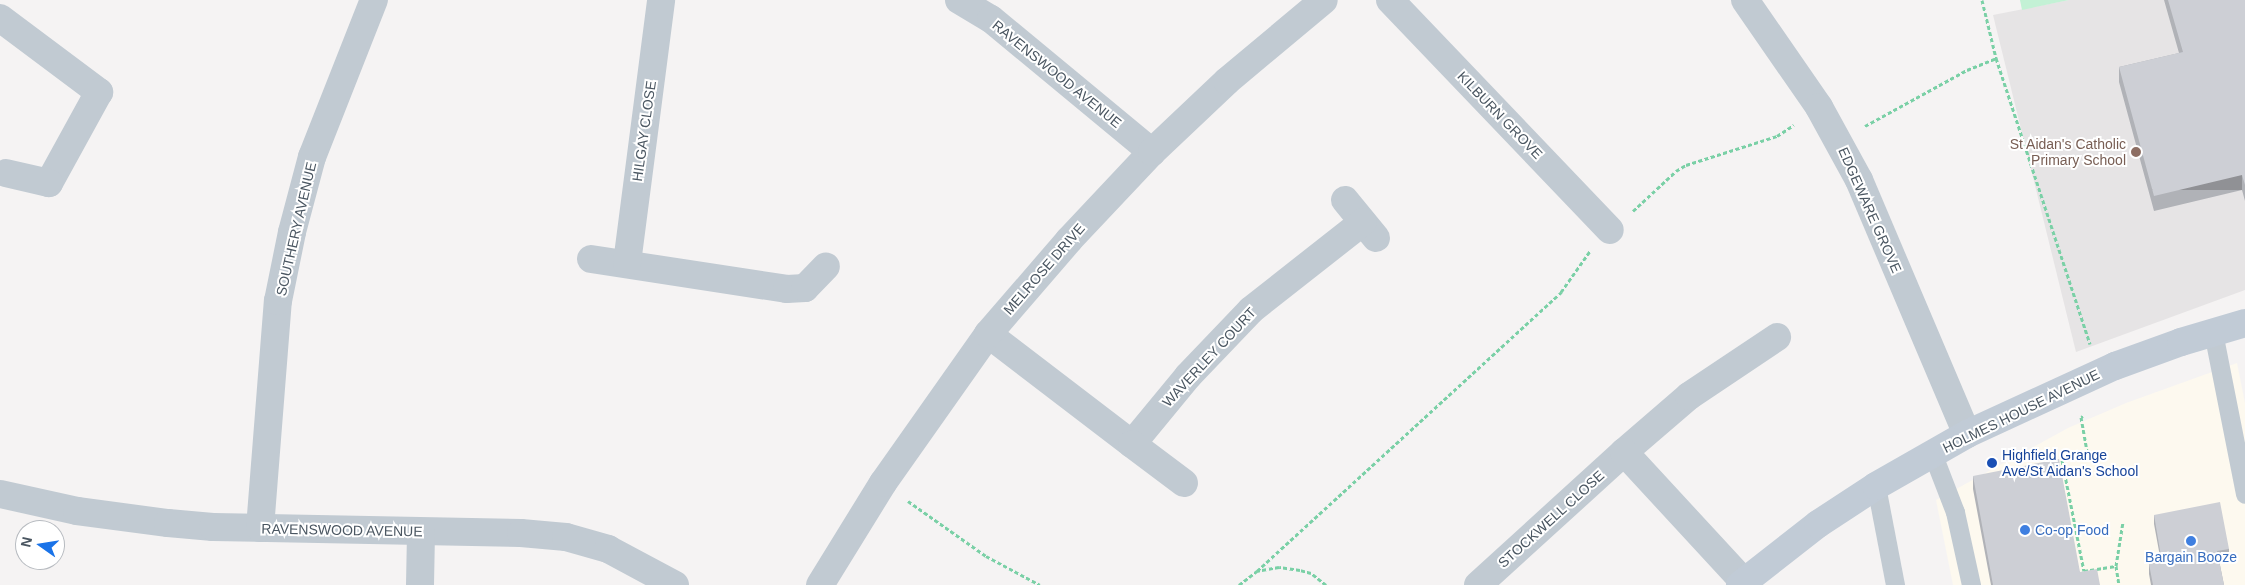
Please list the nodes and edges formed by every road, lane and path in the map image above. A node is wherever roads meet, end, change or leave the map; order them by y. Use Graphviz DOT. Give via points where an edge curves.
graph roads {
  1 [pos="374,0"];
  2 [pos="661,0"];
  3 [pos="959,0"];
  4 [pos="1324,0"];
  5 [pos="1390,0"];
  6 [pos="1745,0"];
  7 [pos="1982,0"];
  8 [pos="0,18"];
  9 [pos="1152,152"];
  10 [pos="6,173"];
  11 [pos="1345,200"];
  12 [pos="1610,230"];
  13 [pos="591,258"];
  14 [pos="627,263"];
  15 [pos="826,266"];
  16 [pos="2245,323"];
  17 [pos="2213,332"];
  18 [pos="988,334"];
  19 [pos="1777,337"];
  20 [pos="2098,342"];
  21 [pos="2089,413"];
  22 [pos="1967,434"];
  23 [pos="1132,444"];
  24 [pos="1624,452"];
  25 [pos="1933,455"];
  26 [pos="2243,474"];
  27 [pos="883,482"];
  28 [pos="1184,483"];
  29 [pos="1876,486"];
  30 [pos="2067,487"];
  31 [pos="2062,488"];
  32 [pos="0,494"];
  33 [pos="2245,494"];
  34 [pos="2123,522"];
  35 [pos="260,528"];
  36 [pos="422,532"];
  37 [pos="2116,566"];
  38 [pos="1257,571"];
  39 [pos="1742,583"];
  40 [pos="420,585"];
  41 [pos="675,585"];
  42 [pos="820,585"];
  43 [pos="1040,585"];
  44 [pos="1239,585"];
  45 [pos="1326,585"];
  46 [pos="1478,585"];
  47 [pos="1895,585"];
  48 [pos="1971,585"];
  49 [pos="2119,585"];
  1 -- 35 [label="street, SOUTHERY AVENUE" via="312,157 292,232 278,301"];
  2 -- 14 [label="street, HILGAY CLOSE"];
  3 -- 9 [label="street, RAVENSWOOD AVENUE" via="991,19"];
  4 -- 9 [label="street, MELROSE DRIVE" via="1227,81"];
  5 -- 12 [label="street, KILBURN GROVE"];
  6 -- 22 [label="street, EDGEWARE GROVE" via="1819,107 1859,180"];
  7 -- 20 [label="path" via="1996,58 2089,345"];
  8 -- 10 [label="street" via="99,92 49,183"];
  9 -- 18 [label="street, MELROSE DRIVE" via="1069,240"];
  11 -- 23 [label="street, WAVERLEY COURT" via="1370,230 1251,310 1188,376"];
  12 -- 38 [label="path" via="1587,254 1561,292"];
  13 -- 14 [label="street"];
  14 -- 15 [label="street" via="787,288 804,288"];
  16 -- 17 [label="main road, HOLMES HOUSE AVENUE"];
  17 -- 22 [label="main road, HOLMES HOUSE AVENUE" via="2106,370"];
  17 -- 26 [label="lane"];
  18 -- 23 [label="street"];
  18 -- 27 [label="street, MELROSE DRIVE"];
  19 -- 24 [label="street, STOCKWELL CLOSE" via="1689,396"];
  21 -- 30 [label="path" via="2081,418 2088,455 2062,460"];
  22 -- 25 [label="main road, HOLMES HOUSE AVENUE"];
  23 -- 28 [label="street"];
  24 -- 39 [label="street"];
  24 -- 46 [label="street, STOCKWELL CLOSE"];
  25 -- 29 [label="main road, HOLMES HOUSE AVENUE"];
  25 -- 48 [label="lane" via="1955,512"];
  26 -- 33 [label="lane"];
  27 -- 42 [label="street, MELROSE DRIVE"];
  27 -- 43 [label="path" via="986,556"];
  29 -- 39 [label="main road, HOLMES HOUSE AVENUE" via="1818,524"];
  29 -- 47 [label="lane"];
  30 -- 31 [label="path"];
  30 -- 37 [label="path" via="2084,572"];
  32 -- 35 [label="street, RAVENSWOOD AVENUE" via="77,511 168,524"];
  34 -- 37 [label="path"];
  35 -- 36 [label="street, RAVENSWOOD AVENUE"];
  36 -- 40 [label="street"];
  36 -- 41 [label="street, RAVENSWOOD AVENUE" via="566,536 608,549"];
  37 -- 49 [label="path"];
  38 -- 44 [label="path"];
  38 -- 45 [label="path" via="1300,570"];
}
